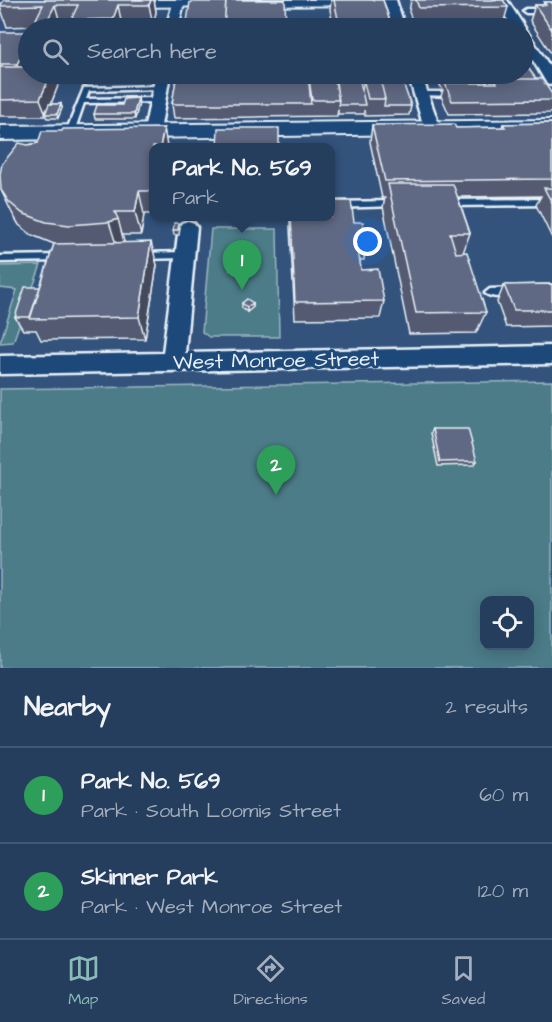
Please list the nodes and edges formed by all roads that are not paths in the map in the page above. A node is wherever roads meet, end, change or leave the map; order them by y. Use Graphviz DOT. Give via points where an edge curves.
graph roads {
  1 [pos="383,0"];
  2 [pos="390,0"];
  3 [pos="501,0"];
  4 [pos="228,1"];
  5 [pos="100,2"];
  6 [pos="178,2"];
  7 [pos="526,11"];
  8 [pos="552,11"];
  9 [pos="174,18"];
  10 [pos="396,18"];
  11 [pos="513,18"];
  12 [pos="534,52"];
  13 [pos="552,81"];
  14 [pos="162,84"];
  15 [pos="418,84"];
  16 [pos="483,84"];
  17 [pos="421,94"];
  18 [pos="458,94"];
  19 [pos="478,94"];
  20 [pos="81,101"];
  21 [pos="552,126"];
  22 [pos="432,128"];
  23 [pos="152,131"];
  24 [pos="70,132"];
  25 [pos="0,133"];
  26 [pos="552,202"];
  27 [pos="439,203"];
  28 [pos="406,204"];
  29 [pos="335,205"];
  30 [pos="189,222"];
  31 [pos="185,255"];
  32 [pos="126,256"];
  33 [pos="68,258"];
  34 [pos="0,259"];
  35 [pos="521,292"];
  36 [pos="490,293"];
  37 [pos="552,355"];
  38 [pos="173,362"];
  39 [pos="0,365"];
  1 -- 4 [label="main road"];
  2 -- 10 [label="street"];
  3 -- 11 [label="street"];
  4 -- 6 [label="main road"];
  5 -- 6 [label="main road"];
  6 -- 9 [label="street"];
  7 -- 8 [label="lane"];
  12 -- 13 [label="street"];
  14 -- 20 [label="lane"];
  14 -- 20 [label="lane" via="86,89"];
  14 -- 23 [label="street"];
  15 -- 17 [label="street"];
  16 -- 19 [label="lane" via="488,94"];
  17 -- 18 [label="lane"];
  17 -- 22 [label="street"];
  20 -- 24 [label="lane"];
  21 -- 22 [label="main road"];
  22 -- 23 [label="main road"];
  23 -- 24 [label="main road"];
  24 -- 25 [label="main road"];
  26 -- 27 [label="lane"];
  28 -- 29 [label="lane"];
  30 -- 31 [label="street"];
  31 -- 32 [label="lane"];
  31 -- 38 [label="street"];
  33 -- 34 [label="lane"];
  35 -- 36 [label="lane"];
  37 -- 38 [label="street, West Monroe Street"];
  38 -- 39 [label="street, West Monroe Street"];
}
